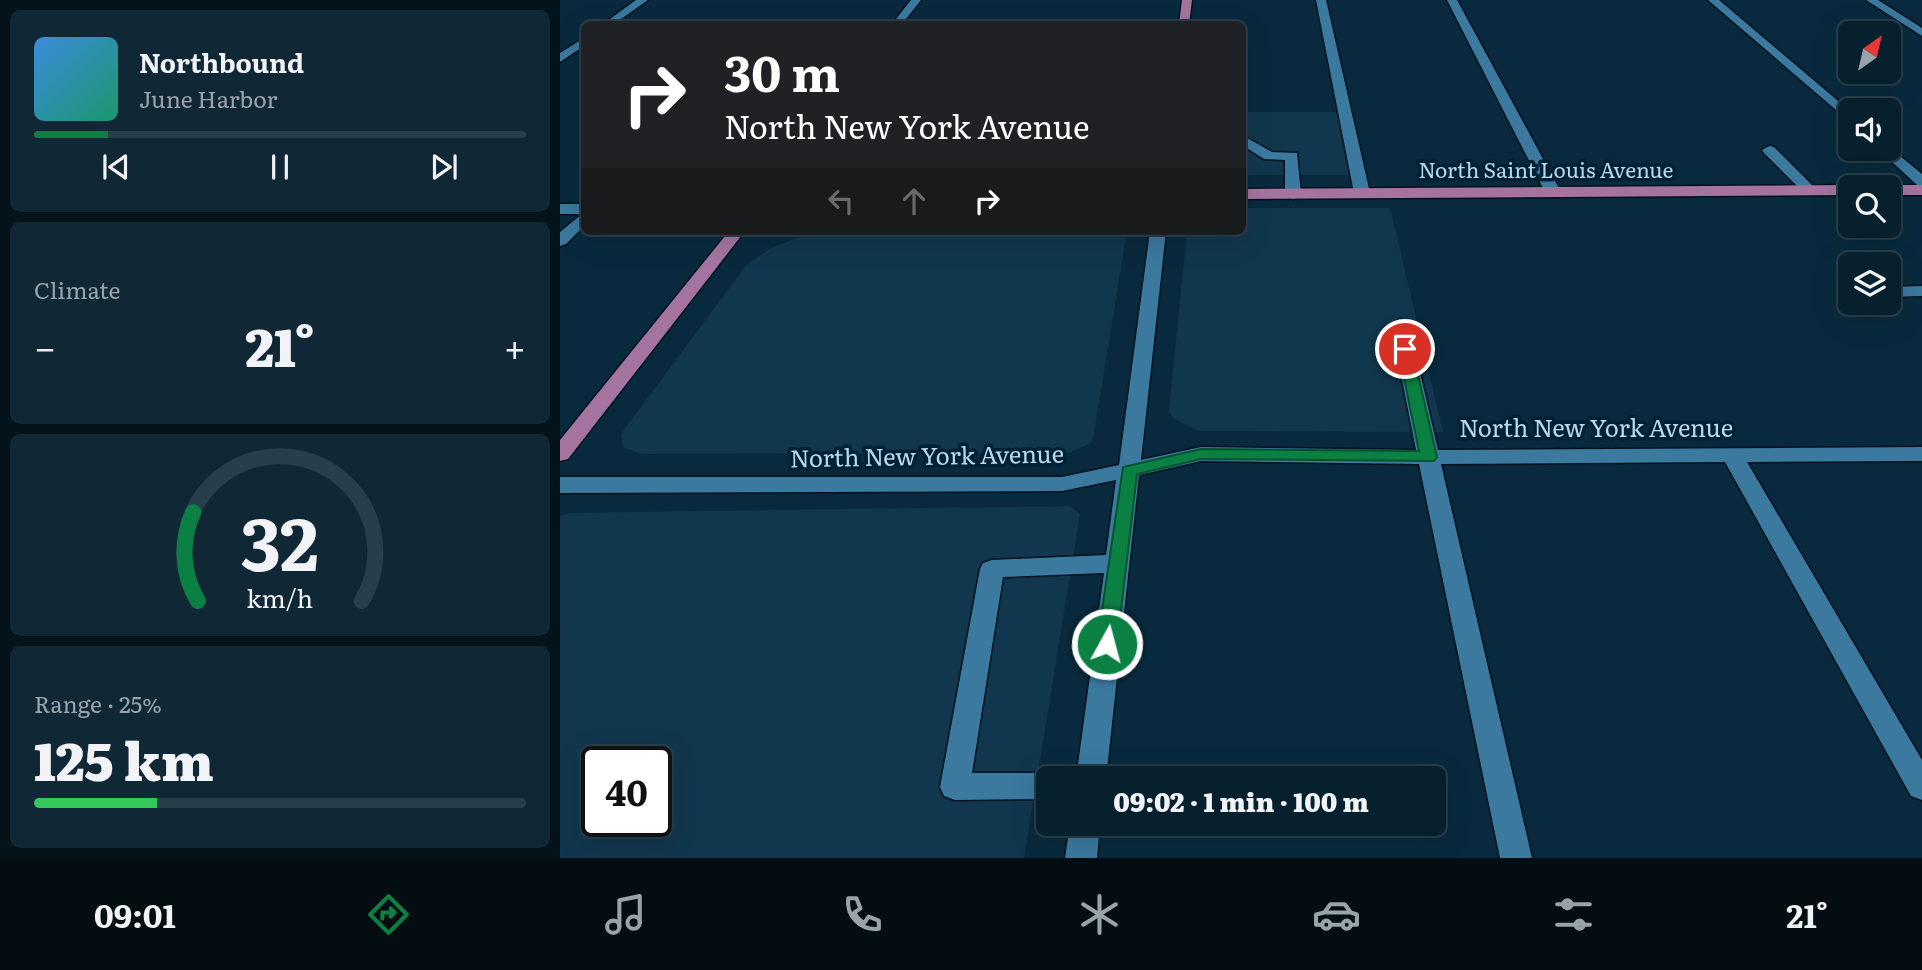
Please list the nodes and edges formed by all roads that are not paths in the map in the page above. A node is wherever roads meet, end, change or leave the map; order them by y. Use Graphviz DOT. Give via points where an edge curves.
graph roads {
  1 [pos="643,0"];
  2 [pos="916,0"];
  3 [pos="1187,0"];
  4 [pos="1321,0"];
  5 [pos="1452,0"];
  6 [pos="1713,0"];
  7 [pos="1871,0"];
  8 [pos="612,21"];
  9 [pos="899,21"];
  10 [pos="1184,21"];
  11 [pos="1922,33"];
  12 [pos="581,43"];
  13 [pos="560,58"];
  14 [pos="1838,108"];
  15 [pos="1246,142"];
  16 [pos="1769,150"];
  17 [pos="1898,161"];
  18 [pos="1922,182"];
  19 [pos="1838,190"];
  20 [pos="1901,190"];
  21 [pos="1922,190"];
  22 [pos="1809,191"];
  23 [pos="1553,192"];
  24 [pos="1362,193"];
  25 [pos="1246,194"];
  26 [pos="1293,194"];
  27 [pos="560,209"];
  28 [pos="581,209"];
  29 [pos="581,221"];
  30 [pos="734,235"];
  31 [pos="1158,235"];
  32 [pos="560,241"];
  33 [pos="1922,291"];
  34 [pos="1901,292"];
  35 [pos="1400,325"];
  36 [pos="560,454"];
  37 [pos="1922,454"];
  38 [pos="1732,455"];
  39 [pos="1429,457"];
  40 [pos="1129,471"];
  41 [pos="560,485"];
  42 [pos="1117,563"];
  43 [pos="1093,766"];
  44 [pos="1036,786"];
  45 [pos="1922,788"];
  46 [pos="1084,836"];
  47 [pos="1081,858"];
  48 [pos="1516,858"];
  1 -- 8 [label="street"];
  2 -- 9 [label="street"];
  3 -- 10 [label="main road"];
  4 -- 24 [label="street"];
  5 -- 23 [label="street"];
  6 -- 14 [label="street"];
  7 -- 11 [label="street"];
  12 -- 13 [label="street"];
  15 -- 26 [label="street" via="1269,156 1292,156"];
  16 -- 22 [label="street"];
  17 -- 18 [label="street"];
  19 -- 22 [label="main road, North Saint Louis Avenue"];
  20 -- 21 [label="main road"];
  22 -- 23 [label="main road, North Saint Louis Avenue"];
  23 -- 24 [label="main road, North Saint Louis Avenue"];
  24 -- 26 [label="main road, North Saint Louis Avenue"];
  25 -- 26 [label="main road, North Saint Louis Avenue"];
  27 -- 28 [label="street"];
  29 -- 32 [label="street"];
  30 -- 36 [label="main road"];
  31 -- 40 [label="street"];
  33 -- 34 [label="street"];
  35 -- 39 [label="street"];
  37 -- 38 [label="street, North New York Avenue"];
  38 -- 39 [label="street, North New York Avenue"];
  38 -- 45 [label="street"];
  39 -- 40 [label="street, North New York Avenue" via="1201,454"];
  39 -- 48 [label="street"];
  40 -- 41 [label="street, North New York Avenue" via="1062,484"];
  40 -- 42 [label="street"];
  42 -- 43 [label="street"];
  42 -- 44 [label="street" via="992,569 956,787"];
  46 -- 47 [label="street"];
}
